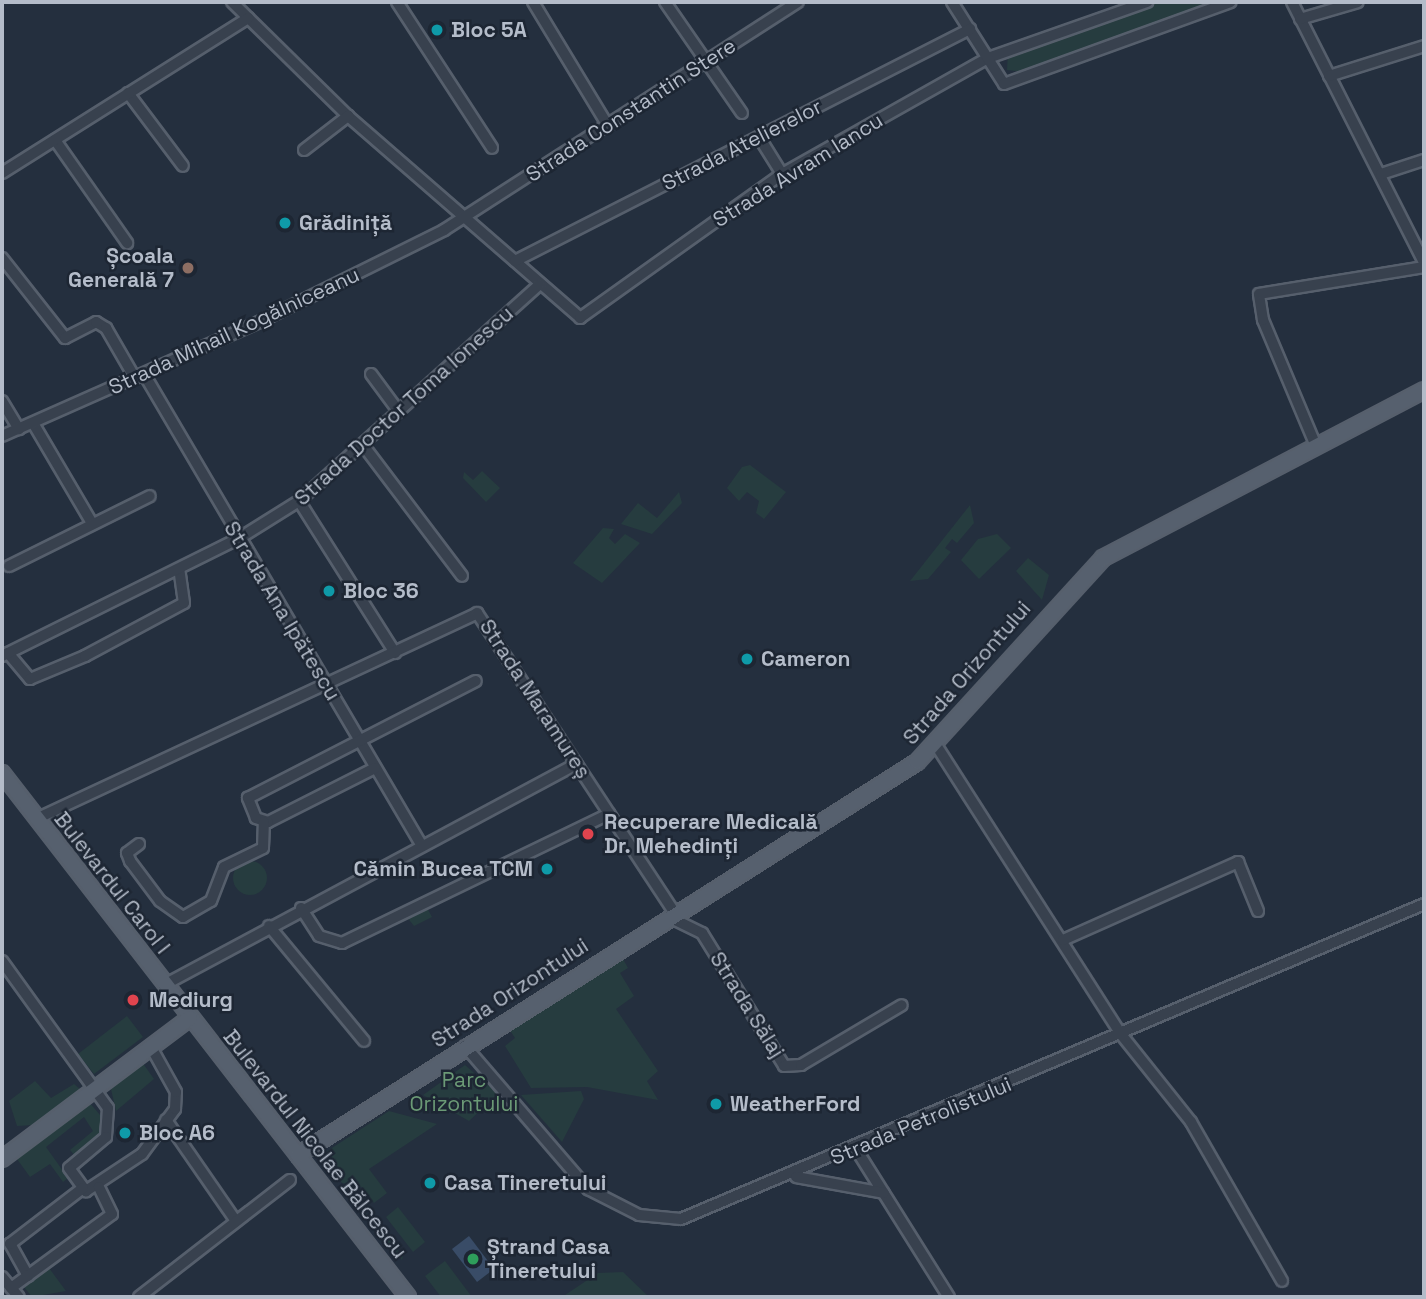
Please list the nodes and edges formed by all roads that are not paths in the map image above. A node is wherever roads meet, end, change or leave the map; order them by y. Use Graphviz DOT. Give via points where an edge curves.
graph roads {
  1 [pos="232,2"];
  2 [pos="397,2"];
  3 [pos="533,2"];
  4 [pos="665,2"];
  5 [pos="798,2"];
  6 [pos="952,2"];
  7 [pos="1147,2"];
  8 [pos="1231,2"];
  9 [pos="1292,2"];
  10 [pos="1358,2"];
  11 [pos="248,18"];
  12 [pos="1300,19"];
  13 [pos="970,29"];
  14 [pos="1424,46"];
  15 [pos="988,58"];
  16 [pos="706,60"];
  17 [pos="1329,76"];
  18 [pos="128,93"];
  19 [pos="742,113"];
  20 [pos="348,116"];
  21 [pos="608,126"];
  22 [pos="759,137"];
  23 [pos="55,140"];
  24 [pos="492,148"];
  25 [pos="304,150"];
  26 [pos="1424,160"];
  27 [pos="183,166"];
  28 [pos="2,173"];
  29 [pos="782,174"];
  30 [pos="1381,174"];
  31 [pos="464,219"];
  32 [pos="127,243"];
  33 [pos="2,258"];
  34 [pos="515,261"];
  35 [pos="1424,261"];
  36 [pos="1424,267"];
  37 [pos="540,284"];
  38 [pos="371,374"];
  39 [pos="139,376"];
  40 [pos="1424,390"];
  41 [pos="2,401"];
  42 [pos="399,411"];
  43 [pos="33,423"];
  44 [pos="19,429"];
  45 [pos="2,436"];
  46 [pos="363,445"];
  47 [pos="1316,446"];
  48 [pos="150,496"];
  49 [pos="299,501"];
  50 [pos="92,523"];
  51 [pos="238,538"];
  52 [pos="9,566"];
  53 [pos="179,569"];
  54 [pos="462,576"];
  55 [pos="395,653"];
  56 [pos="5,654"];
  57 [pos="476,681"];
  58 [pos="326,685"];
  59 [pos="361,745"];
  60 [pos="936,745"];
  61 [pos="576,764"];
  62 [pos="375,768"];
  63 [pos="2,773"];
  64 [pos="609,814"];
  65 [pos="36,819"];
  66 [pos="264,822"];
  67 [pos="139,844"];
  68 [pos="422,846"];
  69 [pos="1424,904"];
  70 [pos="301,908"];
  71 [pos="1258,911"];
  72 [pos="672,915"];
  73 [pos="269,926"];
  74 [pos="1063,940"];
  75 [pos="2,961"];
  76 [pos="14,978"];
  77 [pos="2,984"];
  78 [pos="164,985"];
  79 [pos="902,1005"];
  80 [pos="190,1018"];
  81 [pos="1120,1033"];
  82 [pos="364,1041"];
  83 [pos="465,1046"];
  84 [pos="151,1047"];
  85 [pos="99,1088"];
  86 [pos="166,1120"];
  87 [pos="856,1149"];
  88 [pos="298,1156"];
  89 [pos="2,1158"];
  90 [pos="789,1178"];
  91 [pos="290,1180"];
  92 [pos="99,1187"];
  93 [pos="83,1188"];
  94 [pos="884,1193"];
  95 [pos="236,1221"];
  96 [pos="28,1276"];
  97 [pos="2,1277"];
  98 [pos="1282,1281"];
  99 [pos="11,1288"];
  100 [pos="19,1297"];
  101 [pos="139,1297"];
  102 [pos="408,1297"];
  103 [pos="949,1297"];
  1 -- 11 [label="street"];
  2 -- 24 [label="street"];
  3 -- 21 [label="street"];
  4 -- 16 [label="street"];
  5 -- 16 [label="street, Strada Constantin Stere"];
  6 -- 13 [label="street"];
  7 -- 15 [label="street, Strada Avram Iancu"];
  8 -- 15 [label="street" via="1004,84"];
  9 -- 12 [label="street"];
  10 -- 12 [label="street"];
  11 -- 18 [label="street"];
  11 -- 20 [label="street"];
  12 -- 17 [label="street"];
  13 -- 15 [label="street"];
  13 -- 22 [label="street, Strada Atelierelor"];
  14 -- 17 [label="street"];
  15 -- 29 [label="street, Strada Avram Iancu"];
  16 -- 19 [label="street"];
  16 -- 21 [label="street, Strada Constantin Stere"];
  17 -- 30 [label="street"];
  18 -- 23 [label="street"];
  18 -- 27 [label="street"];
  20 -- 25 [label="street"];
  20 -- 31 [label="street"];
  21 -- 31 [label="street, Strada Constantin Stere"];
  22 -- 29 [label="street"];
  22 -- 34 [label="street, Strada Atelierelor"];
  23 -- 28 [label="street"];
  23 -- 32 [label="street"];
  26 -- 30 [label="street"];
  29 -- 37 [label="street, Strada Avram Iancu" via="580,318"];
  30 -- 35 [label="street"];
  31 -- 34 [label="street"];
  31 -- 39 [label="street, Strada Mihail Kogălniceanu"];
  33 -- 39 [label="street, Strada Ana Ipătescu" via="65,338 96,322 106,328"];
  34 -- 37 [label="street"];
  36 -- 47 [label="street" via="1266,292 1258,299"];
  37 -- 42 [label="street, Strada Doctor Toma Ionescu"];
  38 -- 42 [label="street"];
  39 -- 43 [label="street, Strada Mihail Kogălniceanu"];
  39 -- 51 [label="street, Strada Ana Ipătescu"];
  40 -- 47 [label="main road, Strada Orizontului"];
  41 -- 44 [label="street"];
  42 -- 46 [label="street, Strada Doctor Toma Ionescu"];
  43 -- 44 [label="street, Strada Mihail Kogălniceanu"];
  43 -- 50 [label="street"];
  44 -- 45 [label="street, Strada Mihail Kogălniceanu"];
  46 -- 49 [label="street, Strada Doctor Toma Ionescu"];
  46 -- 54 [label="street"];
  47 -- 60 [label="main road, Strada Orizontului" via="1102,558"];
  48 -- 50 [label="street"];
  49 -- 51 [label="street, Strada Doctor Toma Ionescu"];
  49 -- 55 [label="street"];
  50 -- 52 [label="street"];
  51 -- 53 [label="street, Strada Doctor Toma Ionescu"];
  51 -- 58 [label="street, Strada Ana Ipătescu"];
  53 -- 56 [label="street, Strada Doctor Toma Ionescu"];
  53 -- 56 [label="street" via="184,603 85,656 30,679"];
  55 -- 58 [label="street, Strada Maramureș"];
  55 -- 61 [label="street, Strada Maramureș" via="473,613 483,615"];
  57 -- 59 [label="street"];
  58 -- 59 [label="street, Strada Ana Ipătescu"];
  58 -- 65 [label="street, Strada Maramureș"];
  59 -- 62 [label="street, Strada Ana Ipătescu"];
  59 -- 66 [label="street" via="251,794 256,818"];
  60 -- 72 [label="main road, Strada Orizontului" via="903,773"];
  60 -- 74 [label="street"];
  61 -- 64 [label="street, Strada Maramureș"];
  61 -- 68 [label="street"];
  62 -- 66 [label="street"];
  62 -- 68 [label="street, Strada Ana Ipătescu"];
  63 -- 65 [label="main road, Bulevardul Carol I"];
  64 -- 70 [label="street" via="342,943 319,936"];
  64 -- 72 [label="street, Strada Maramureș"];
  65 -- 78 [label="main road, Bulevardul Carol I"];
  66 -- 67 [label="street" via="264,848 224,867 211,901 183,918 160,901 130,861 127,853"];
  68 -- 70 [label="street"];
  69 -- 81 [label="street, Strada Petrolistului"];
  70 -- 73 [label="street"];
  71 -- 74 [label="street" via="1238,862"];
  72 -- 79 [label="street, Strada Sălaj" via="702,933 784,1066 800,1065"];
  72 -- 83 [label="main road, Strada Orizontului"];
  73 -- 78 [label="street"];
  73 -- 82 [label="street"];
  74 -- 81 [label="street"];
  75 -- 76 [label="street"];
  76 -- 77 [label="street"];
  76 -- 85 [label="street"];
  78 -- 80 [label="main road, Bulevardul Carol I"];
  80 -- 84 [label="main road"];
  80 -- 88 [label="main road, Bulevardul Nicolae Bălcescu"];
  81 -- 87 [label="street, Strada Petrolistului"];
  81 -- 98 [label="street" via="1197,1132"];
  83 -- 88 [label="main road, Strada Orizontului"];
  83 -- 90 [label="street, Strada Petrolistului" via="576,1178 623,1209 653,1219 681,1219"];
  84 -- 85 [label="main road"];
  84 -- 86 [label="street" via="176,1092"];
  85 -- 89 [label="main road"];
  85 -- 93 [label="street" via="108,1108 106,1137 69,1168"];
  86 -- 92 [label="street" via="142,1154"];
  86 -- 95 [label="street"];
  87 -- 90 [label="street, Strada Petrolistului"];
  87 -- 94 [label="street"];
  88 -- 102 [label="main road, Bulevardul Nicolae Bălcescu"];
  90 -- 94 [label="street"];
  91 -- 95 [label="street"];
  92 -- 93 [label="street"];
  92 -- 96 [label="street" via="112,1214"];
  93 -- 96 [label="street" via="10,1244"];
  94 -- 103 [label="street"];
  95 -- 101 [label="street"];
  96 -- 99 [label="street"];
  97 -- 99 [label="street"];
  99 -- 100 [label="street"];
}
